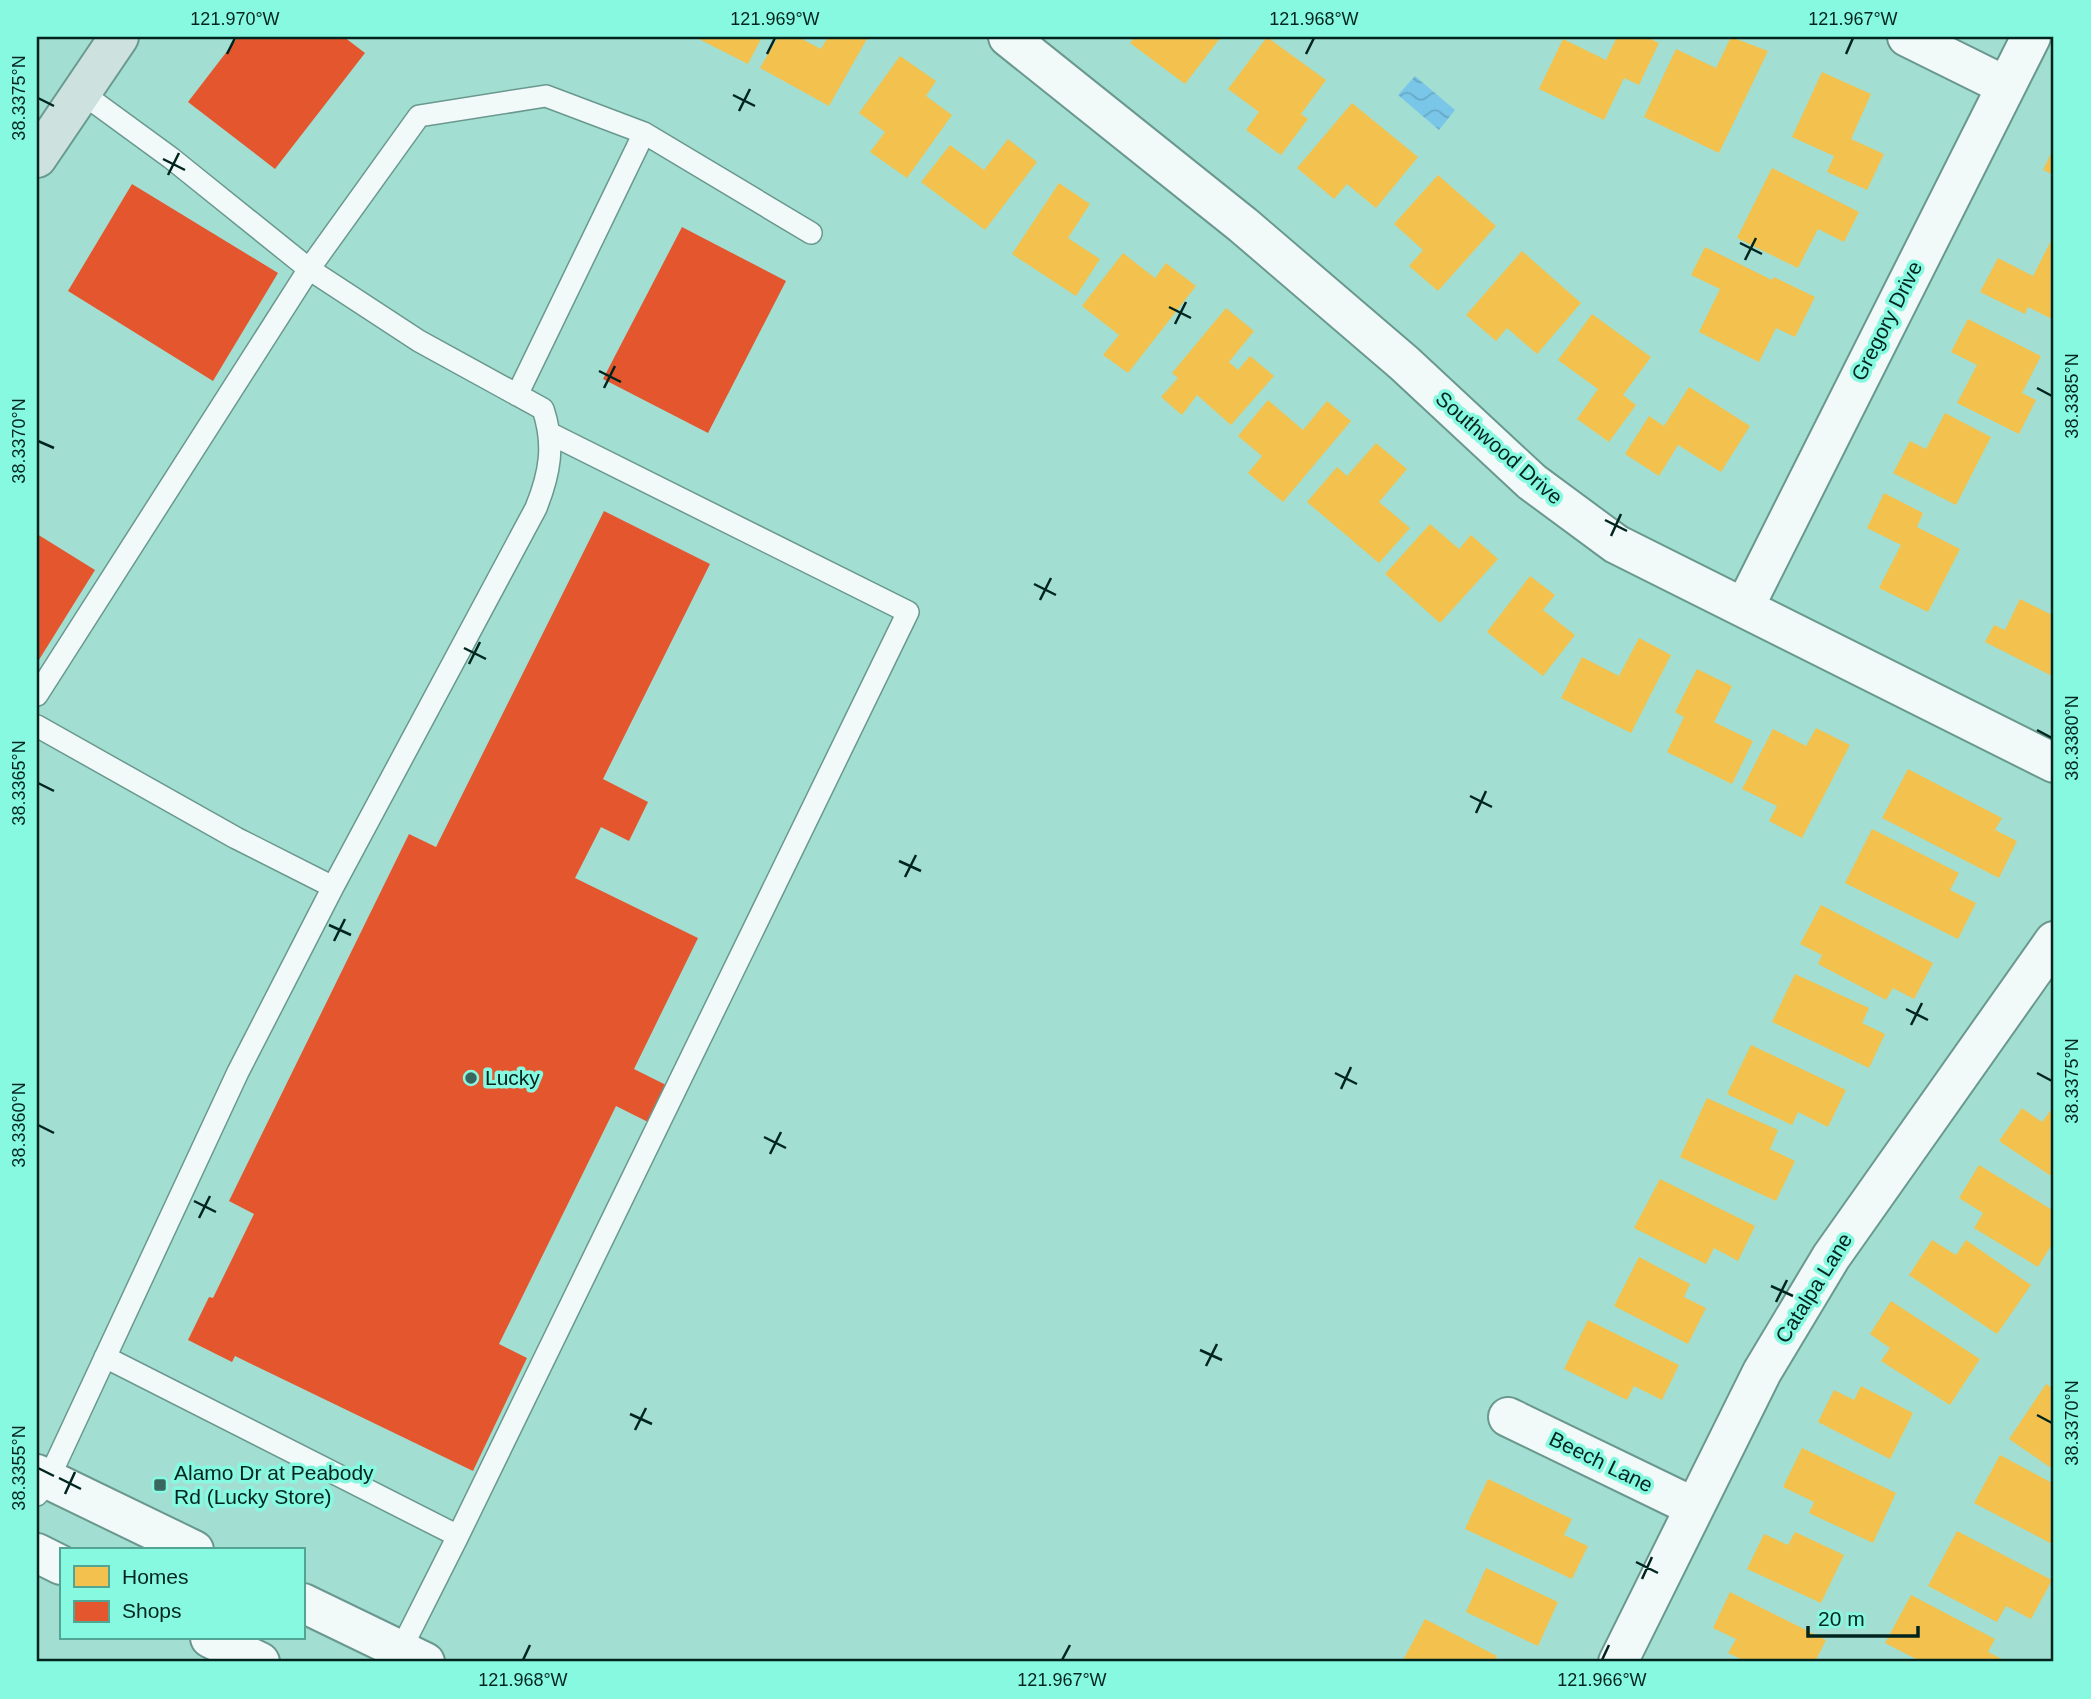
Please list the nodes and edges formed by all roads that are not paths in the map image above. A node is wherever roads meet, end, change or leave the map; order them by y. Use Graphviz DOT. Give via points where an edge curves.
graph roads {
  1 [pos="119,37"];
  2 [pos="1008,37"];
  3 [pos="1907,37"];
  4 [pos="2031,37"];
  5 [pos="2006,86"];
  6 [pos="82,93"];
  7 [pos="644,133"];
  8 [pos="37,159"];
  9 [pos="811,233"];
  10 [pos="309,269"];
  11 [pos="517,395"];
  12 [pos="551,434"];
  13 [pos="1745,606"];
  14 [pos="37,695"];
  15 [pos="37,726"];
  16 [pos="2054,763"];
  17 [pos="333,887"];
  18 [pos="2054,941"];
  19 [pos="105,1357"];
  20 [pos="1508,1417"];
  21 [pos="40,1483"];
  22 [pos="1694,1507"];
  23 [pos="458,1536"];
  24 [pos="189,1548"];
  25 [pos="37,1553"];
  26 [pos="60,1564"];
  27 [pos="304,1603"];
  28 [pos="214,1640"];
  29 [pos="412,1656"];
  30 [pos="260,1662"];
  31 [pos="1618,1662"];
  1 -- 6 [label="main road"];
  2 -- 13 [label="street, Southwood Drive" via="1243,225 1404,363 1532,482 1616,544"];
  3 -- 5 [label="street"];
  4 -- 5 [label="street, Gregory Drive"];
  5 -- 13 [label="street, Gregory Drive"];
  6 -- 8 [label="main road"];
  6 -- 10 [label="lane"];
  7 -- 9 [label="lane"];
  7 -- 10 [label="lane" via="546,96 419,116"];
  7 -- 11 [label="lane"];
  10 -- 11 [label="lane" via="419,341"];
  10 -- 14 [label="lane"];
  11 -- 12 [label="lane" via="543,409"];
  12 -- 17 [label="lane" via="549,477 536,508"];
  12 -- 23 [label="lane" via="908,612"];
  13 -- 16 [label="street, Southwood Drive"];
  15 -- 17 [label="lane"];
  17 -- 19 [label="lane" via="238,1072"];
  18 -- 22 [label="street, Catalpa Lane" via="1831,1257 1762,1372"];
  19 -- 21 [label="lane"];
  19 -- 23 [label="lane"];
  20 -- 22 [label="street, Beech Lane"];
  21 -- 24 [label="street"];
  22 -- 31 [label="street, Catalpa Lane"];
  23 -- 29 [label="lane"];
  25 -- 26 [label="street"];
  27 -- 29 [label="street"];
  28 -- 30 [label="street"];
}
